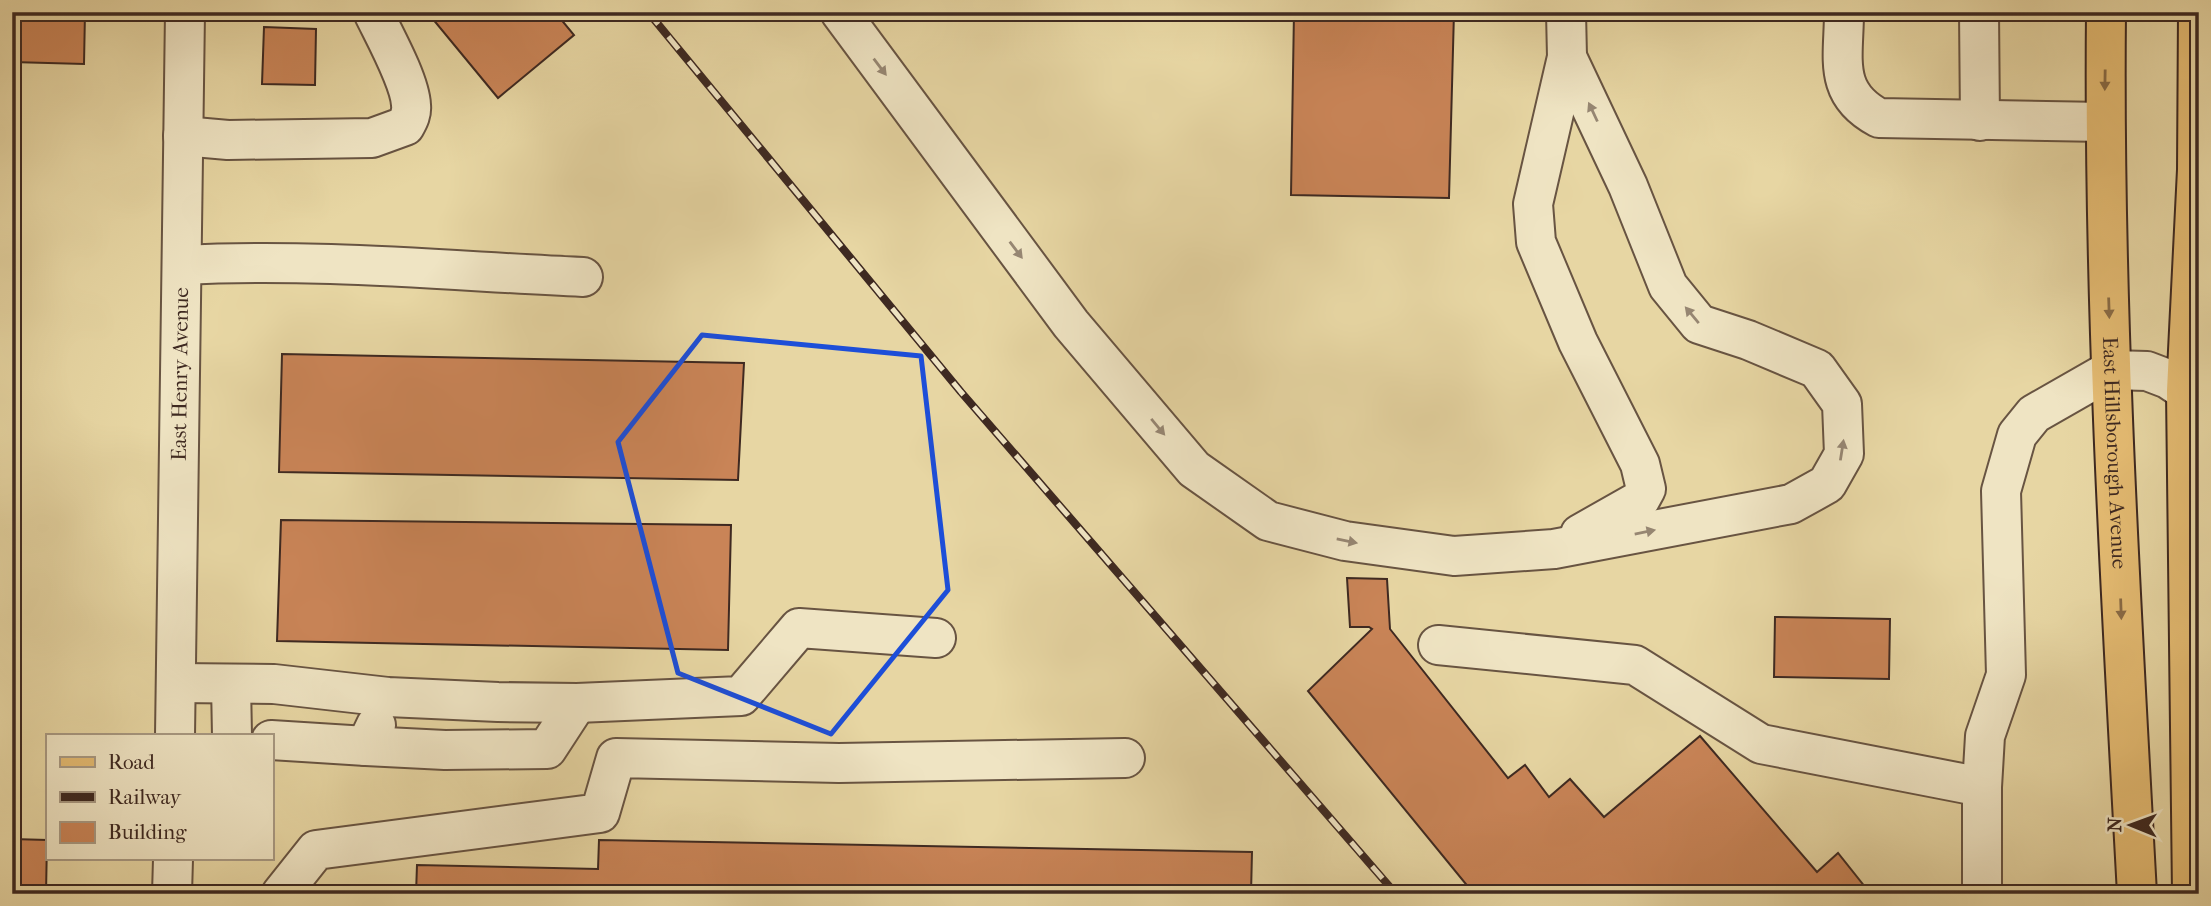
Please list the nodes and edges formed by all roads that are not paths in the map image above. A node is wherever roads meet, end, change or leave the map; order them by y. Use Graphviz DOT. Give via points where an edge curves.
graph roads {
  1 [pos="185,12"];
  2 [pos="373,12"];
  3 [pos="839,12"];
  4 [pos="1566,12"];
  5 [pos="1844,12"];
  6 [pos="1979,12"];
  7 [pos="2106,12"];
  8 [pos="2198,12"];
  9 [pos="1567,57"];
  10 [pos="2198,98"];
  11 [pos="1980,121"];
  12 [pos="2104,122"];
  13 [pos="183,136"];
  14 [pos="182,265"];
  15 [pos="583,277"];
  16 [pos="2111,370"];
  17 [pos="2186,391"];
  18 [pos="1554,549"];
  19 [pos="936,638"];
  20 [pos="1438,645"];
  21 [pos="176,683"];
  22 [pos="231,684"];
  23 [pos="388,697"];
  24 [pos="498,702"];
  25 [pos="577,703"];
  26 [pos="175,734"];
  27 [pos="232,734"];
  28 [pos="273,740"];
  29 [pos="366,746"];
  30 [pos="445,750"];
  31 [pos="1125,758"];
  32 [pos="1982,787"];
  33 [pos="173,860"];
  34 [pos="172,894"];
  35 [pos="281,894"];
  36 [pos="1982,894"];
  37 [pos="2137,894"];
  38 [pos="2192,894"];
  1 -- 13 [label="street, East Henry Avenue"];
  2 -- 13 [label="street" via="411,103 405,126 372,138 228,140"];
  3 -- 18 [label="street, one-way" via="1071,324 1194,469 1268,521 1345,541 1454,556"];
  4 -- 9 [label="street"];
  5 -- 11 [label="street" via="1844,80 1864,110 1879,118"];
  6 -- 11 [label="street"];
  7 -- 12 [label="main road, East Hillsborough Avenue, one-way"];
  8 -- 10 [label="main road"];
  9 -- 18 [label="street" via="1533,204 1536,242 1578,342 1640,464 1646,489 1640,500"];
  18 -- 9 [label="street, one-way" via="1791,504 1827,484 1844,454 1842,404 1817,369 1699,324 1668,286 1628,186"];
  10 -- 17 [label="main road"];
  11 -- 12 [label="street"];
  12 -- 16 [label="main road, East Hillsborough Avenue, one-way"];
  13 -- 14 [label="street, East Henry Avenue"];
  14 -- 15 [label="street" via="299,264"];
  14 -- 21 [label="street, East Henry Avenue"];
  16 -- 17 [label="street" via="2147,371"];
  16 -- 32 [label="street" via="2035,414 2017,435 2001,491 2006,675 1984,736"];
  16 -- 37 [label="main road, East Hillsborough Avenue, one-way"];
  17 -- 38 [label="main road"];
  19 -- 25 [label="street" via="799,628 741,696"];
  20 -- 32 [label="street" via="1635,665 1761,744"];
  21 -- 22 [label="street"];
  21 -- 26 [label="street, East Henry Avenue"];
  22 -- 23 [label="street" via="274,684"];
  22 -- 27 [label="street"];
  23 -- 24 [label="street"];
  23 -- 29 [label="street"];
  24 -- 25 [label="street"];
  24 -- 30 [label="street"];
  25 -- 30 [label="street" via="547,749"];
  28 -- 29 [label="street"];
  29 -- 30 [label="street"];
  31 -- 35 [label="street" via="839,763 616,758 600,813 316,850"];
  32 -- 36 [label="street"];
  33 -- 34 [label="street"];
}
